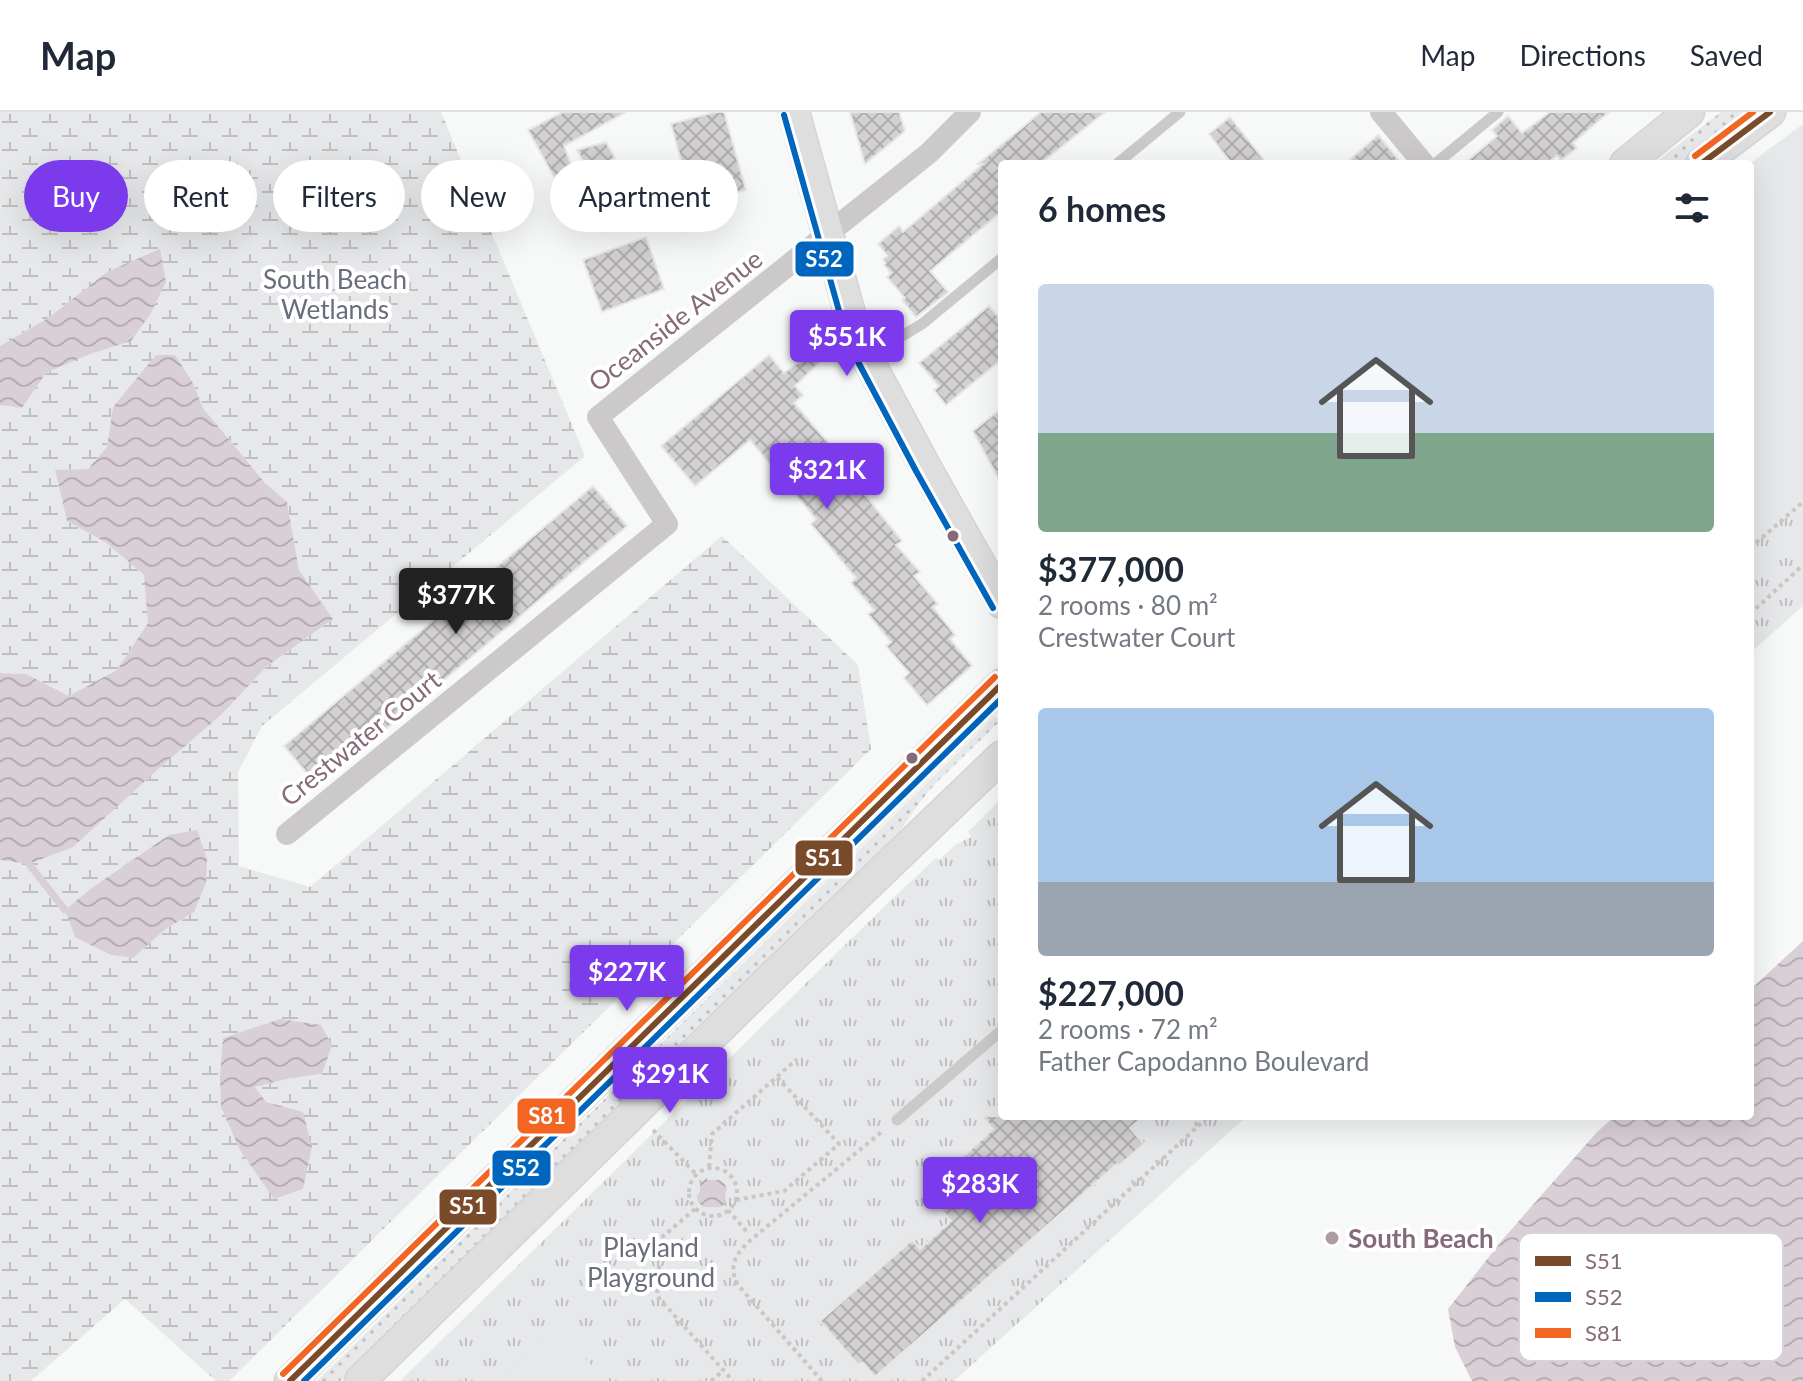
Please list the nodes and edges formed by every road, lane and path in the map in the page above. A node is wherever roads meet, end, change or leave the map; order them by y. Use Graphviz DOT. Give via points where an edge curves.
graph roads {
  1 [pos="794,112"];
  2 [pos="970,112"];
  3 [pos="1180,112"];
  4 [pos="1381,112"];
  5 [pos="1498,112"];
  6 [pos="1689,112"];
  7 [pos="1770,112"];
  8 [pos="1122,160"];
  9 [pos="1421,160"];
  10 [pos="1440,160"];
  11 [pos="1630,160"];
  12 [pos="1706,160"];
  13 [pos="829,234"];
  14 [pos="998,261"];
  15 [pos="867,358"];
  16 [pos="598,417"];
  17 [pos="1803,502"];
  18 [pos="1754,545"];
  19 [pos="1803,565"];
  20 [pos="998,596"];
  21 [pos="1754,610"];
  22 [pos="998,688"];
  23 [pos="998,760"];
  24 [pos="287,834"];
  25 [pos="998,1033"];
  26 [pos="797,1059"];
  27 [pos="777,1077"];
  28 [pos="897,1120"];
  29 [pos="1193,1120"];
  30 [pos="1205,1120"];
  31 [pos="1198,1126"];
  32 [pos="651,1128"];
  33 [pos="709,1167"];
  34 [pos="696,1174"];
  35 [pos="736,1200"];
  36 [pos="695,1209"];
  37 [pos="728,1210"];
  38 [pos="747,1232"];
  39 [pos="723,1371"];
  40 [pos="290,1381"];
  41 [pos="360,1381"];
  42 [pos="711,1381"];
  43 [pos="733,1381"];
  44 [pos="822,1381"];
  45 [pos="922,1381"];
  1 -- 13 [label="main road"];
  2 -- 13 [label="street, Oceanside Avenue" via="929,153"];
  3 -- 8 [label="lane"];
  4 -- 9 [label="street"];
  5 -- 10 [label="lane"];
  6 -- 11 [label="main road"];
  7 -- 12 [label="main road"];
  13 -- 15 [label="main road"];
  13 -- 16 [label="street, Oceanside Avenue"];
  14 -- 15 [label="lane" via="922,324"];
  15 -- 20 [label="main road"];
  16 -- 24 [label="street, Crestwater Court" via="667,524"];
  17 -- 18 [label="path"];
  19 -- 21 [label="path"];
  22 -- 40 [label="main road"];
  23 -- 41 [label="main road"];
  25 -- 28 [label="lane"];
  26 -- 27 [label="path"];
  27 -- 33 [label="path" via="712,1134"];
  27 -- 35 [label="path" via="839,1144 784,1191"];
  28 -- 44 [label="path" via="753,1238 734,1260 738,1285"];
  29 -- 31 [label="path"];
  30 -- 31 [label="path"];
  31 -- 45 [label="path"];
  32 -- 34 [label="path"];
  33 -- 34 [label="path"];
  33 -- 35 [label="path" via="731,1176"];
  34 -- 36 [label="path" via="688,1188"];
  35 -- 37 [label="path"];
  36 -- 37 [label="path" via="708,1216"];
  36 -- 39 [label="path" via="661,1238 657,1296"];
  37 -- 38 [label="path"];
  39 -- 42 [label="path"];
  39 -- 43 [label="path"];
}
